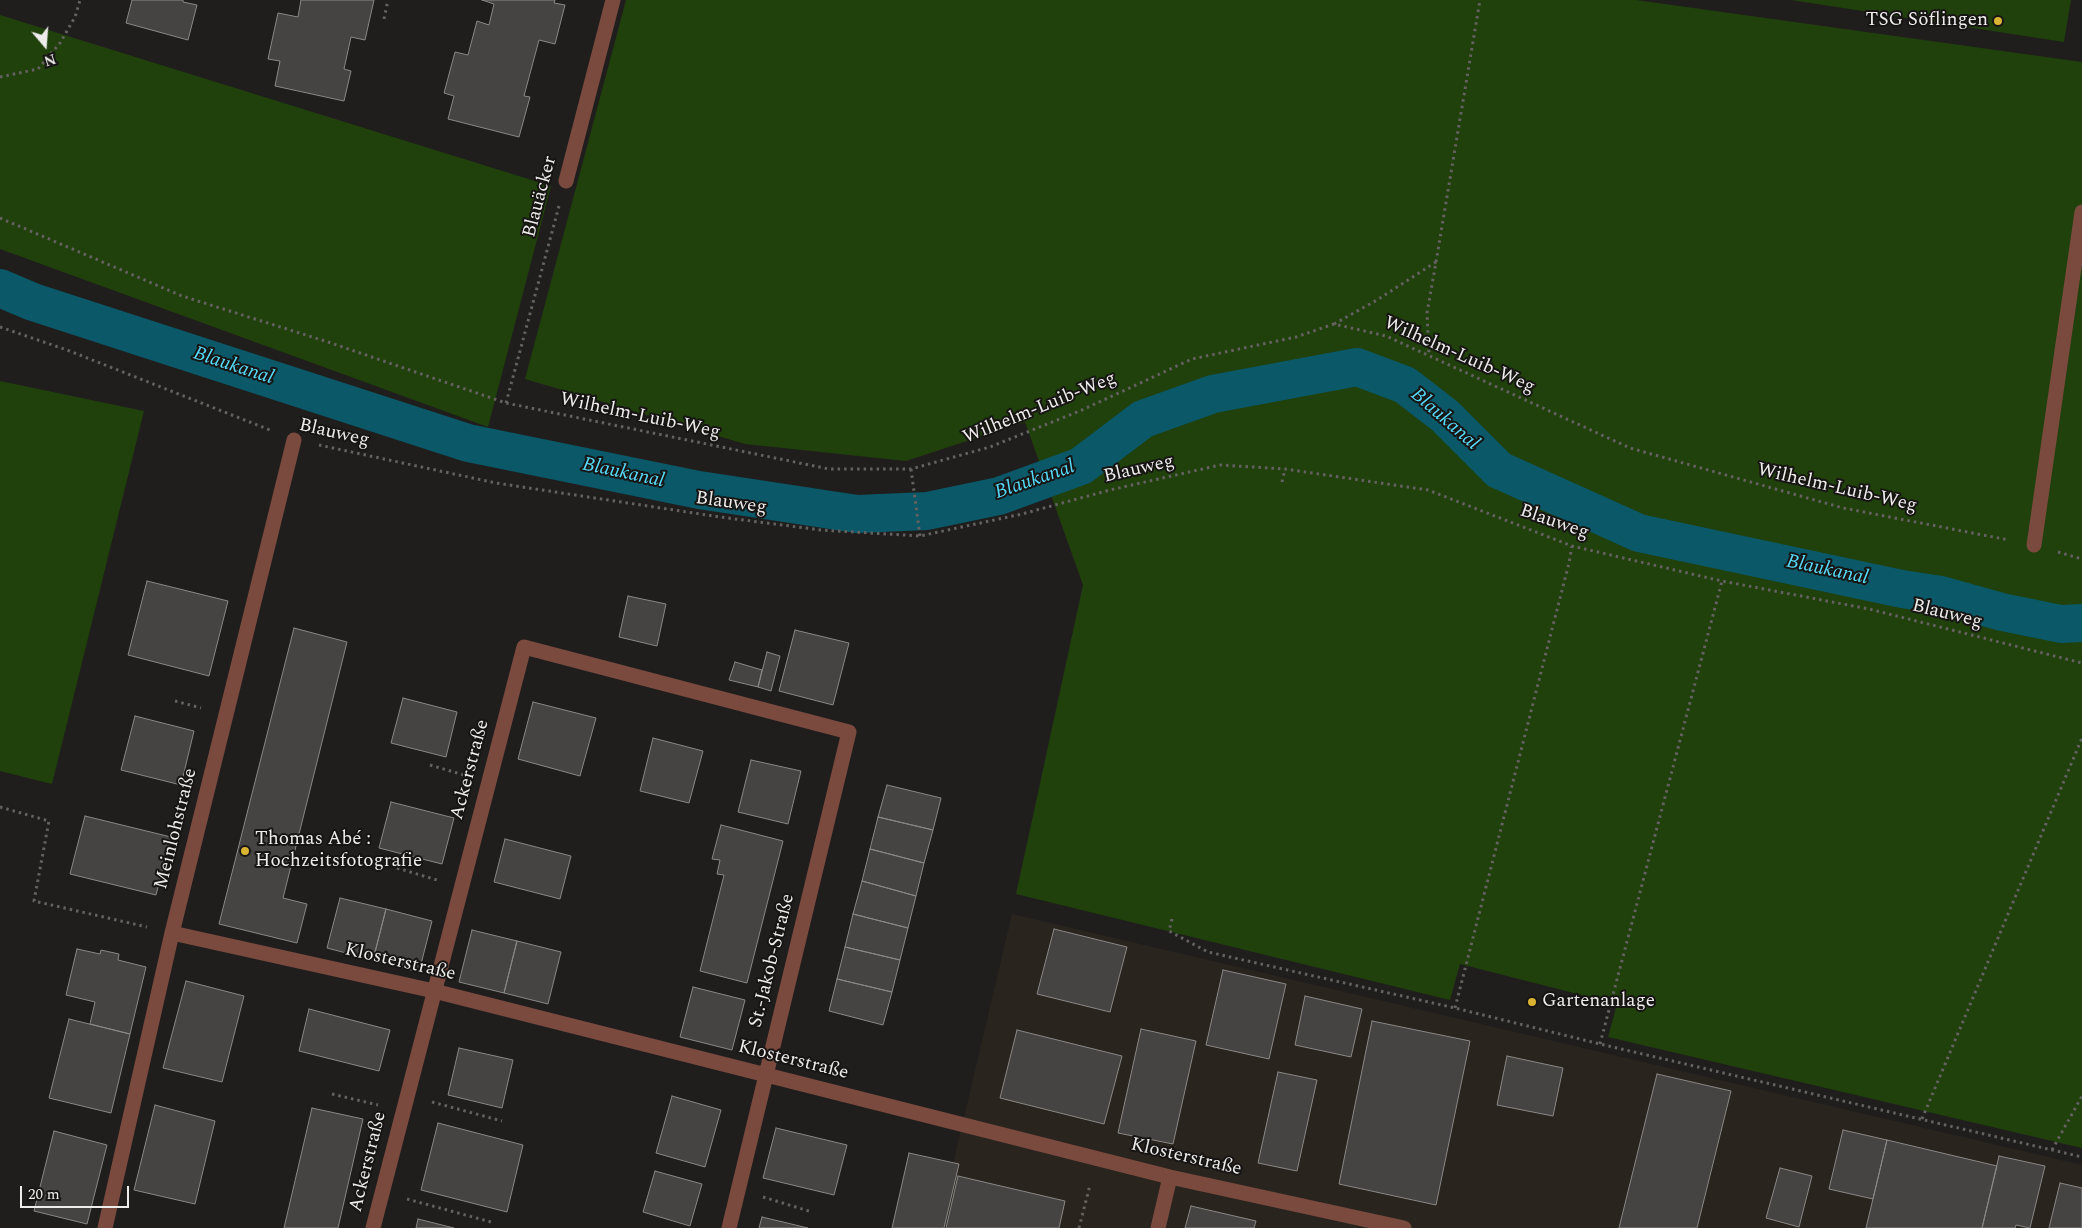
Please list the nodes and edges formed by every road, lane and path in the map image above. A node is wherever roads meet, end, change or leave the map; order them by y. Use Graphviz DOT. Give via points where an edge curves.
graph roads {
  1 [pos="80,0"];
  2 [pos="388,0"];
  3 [pos="613,0"];
  4 [pos="1480,0"];
  5 [pos="384,19"];
  6 [pos="0,77"];
  7 [pos="566,181"];
  8 [pos="2082,212"];
  9 [pos="0,218"];
  10 [pos="1436,262"];
  11 [pos="1334,324"];
  12 [pos="0,327"];
  13 [pos="1429,355"];
  14 [pos="506,403"];
  15 [pos="294,440"];
  16 [pos="911,469"];
  17 [pos="1285,469"];
  18 [pos="1282,482"];
  19 [pos="920,536"];
  20 [pos="2034,545"];
  21 [pos="1572,546"];
  22 [pos="2082,558"];
  23 [pos="1722,581"];
  24 [pos="2082,662"];
  25 [pos="849,732"];
  26 [pos="2082,738"];
  27 [pos="430,765"];
  28 [pos="489,782"];
  29 [pos="0,807"];
  30 [pos="397,868"];
  31 [pos="461,887"];
  32 [pos="1172,919"];
  33 [pos="172,933"];
  34 [pos="434,991"];
  35 [pos="1455,1008"];
  36 [pos="1600,1044"];
  37 [pos="766,1075"];
  38 [pos="332,1094"];
  39 [pos="407,1095"];
  40 [pos="2082,1096"];
  41 [pos="403,1111"];
  42 [pos="1922,1119"];
  43 [pos="502,1121"];
  44 [pos="2052,1150"];
  45 [pos="2082,1157"];
  46 [pos="1098,1158"];
  47 [pos="1170,1177"];
  48 [pos="738,1190"];
  49 [pos="382,1192"];
  50 [pos="812,1212"];
  51 [pos="491,1222"];
  52 [pos="105,1228"];
  53 [pos="373,1228"];
  54 [pos="729,1228"];
  55 [pos="1079,1228"];
  56 [pos="1158,1228"];
  57 [pos="1404,1228"];
  1 -- 6 [label="path" via="60,44 38,69"];
  2 -- 5 [label="path"];
  3 -- 7 [label="street, Blauäcker"];
  4 -- 10 [label="path"];
  7 -- 14 [label="path, Blauäcker"];
  8 -- 20 [label="street"];
  9 -- 14 [label="path, Wilhelm-Luib-Weg" via="182,296"];
  10 -- 11 [label="path"];
  10 -- 13 [label="path" via="1427,313"];
  11 -- 13 [label="path, Wilhelm-Luib-Weg" via="1386,336"];
  11 -- 16 [label="path, Wilhelm-Luib-Weg" via="1296,337 1192,359 1082,410 990,447"];
  12 -- 15 [label="path, Blauweg" via="67,350"];
  13 -- 20 [label="path, Wilhelm-Luib-Weg" via="1630,448 1843,508"];
  14 -- 16 [label="path, Wilhelm-Luib-Weg" via="828,469"];
  15 -- 19 [label="path, Blauweg" via="515,486 821,530"];
  15 -- 33 [label="street, Meinlohstraße"];
  16 -- 19 [label="path"];
  17 -- 18 [label="path"];
  17 -- 19 [label="path, Blauweg" via="1220,465"];
  17 -- 21 [label="path, Blauweg" via="1428,490"];
  20 -- 22 [label="path, Wilhelm-Luib-Weg"];
  21 -- 23 [label="path, Blauweg"];
  21 -- 35 [label="path"];
  23 -- 24 [label="path, Blauweg" via="1869,609"];
  23 -- 36 [label="path"];
  25 -- 28 [label="street, Ackerstraße" via="524,646"];
  25 -- 37 [label="street, St.-Jakob-Straße"];
  26 -- 42 [label="path"];
  27 -- 28 [label="path"];
  28 -- 31 [label="street, Ackerstraße"];
  29 -- 33 [label="path" via="49,821 34,901"];
  30 -- 31 [label="path"];
  31 -- 34 [label="street, Ackerstraße"];
  32 -- 35 [label="path" via="1169,931 1208,952"];
  33 -- 34 [label="street, Klosterstraße"];
  33 -- 52 [label="street, Meinlohstraße"];
  34 -- 37 [label="street, Klosterstraße"];
  34 -- 39 [label="street, Ackerstraße"];
  35 -- 36 [label="path"];
  36 -- 42 [label="path"];
  37 -- 46 [label="street, Klosterstraße"];
  37 -- 48 [label="street, St.-Jakob-Straße"];
  38 -- 41 [label="path"];
  39 -- 41 [label="street, Ackerstraße"];
  39 -- 43 [label="path"];
  40 -- 44 [label="path"];
  41 -- 49 [label="street, Ackerstraße"];
  42 -- 44 [label="path"];
  44 -- 45 [label="path"];
  46 -- 47 [label="street, Klosterstraße"];
  46 -- 55 [label="path"];
  47 -- 56 [label="street"];
  47 -- 57 [label="street, Klosterstraße"];
  48 -- 50 [label="path"];
  48 -- 54 [label="street, St.-Jakob-Straße"];
  49 -- 51 [label="path"];
  49 -- 53 [label="street, Ackerstraße"];
}
